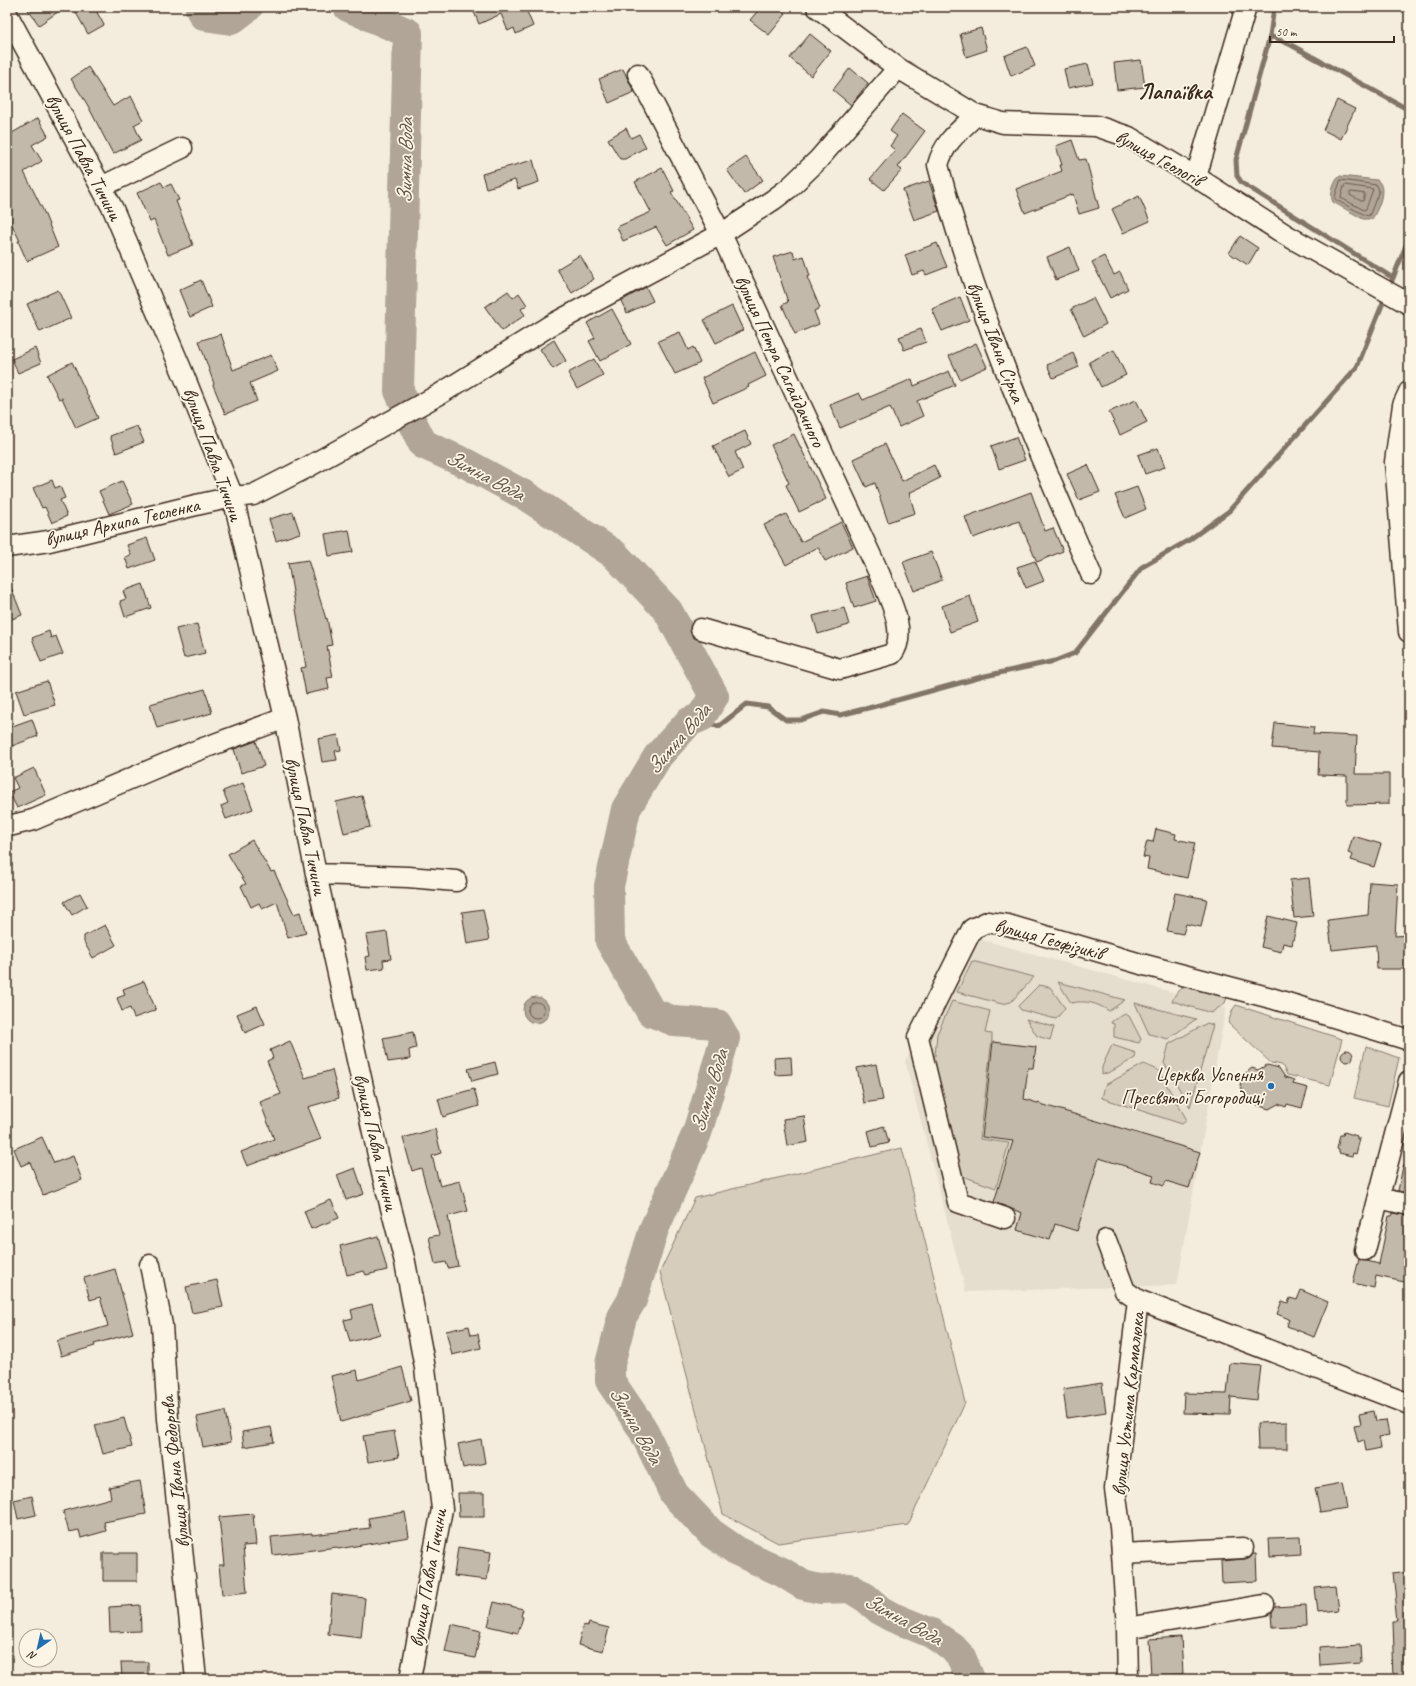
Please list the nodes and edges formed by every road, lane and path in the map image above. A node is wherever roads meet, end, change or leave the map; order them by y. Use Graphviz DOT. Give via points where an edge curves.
graph roads {
  1 [pos="817,7"];
  2 [pos="1246,7"];
  3 [pos="7,14"];
  4 [pos="898,68"];
  5 [pos="638,74"];
  6 [pos="976,115"];
  7 [pos="182,148"];
  8 [pos="1196,177"];
  9 [pos="101,187"];
  10 [pos="721,234"];
  11 [pos="1406,302"];
  12 [pos="1409,392"];
  13 [pos="233,497"];
  14 [pos="7,547"];
  15 [pos="1091,574"];
  16 [pos="701,629"];
  17 [pos="1409,632"];
  18 [pos="285,718"];
  19 [pos="9,826"];
  20 [pos="316,874"];
  21 [pos="456,881"];
  22 [pos="1409,1040"];
  23 [pos="1409,1081"];
  24 [pos="1379,1198"];
  25 [pos="1409,1205"];
  26 [pos="1005,1218"];
  27 [pos="1106,1240"];
  28 [pos="1366,1250"];
  29 [pos="150,1265"];
  30 [pos="1138,1300"];
  31 [pos="1409,1404"];
  32 [pos="1243,1548"];
  33 [pos="1122,1554"];
  34 [pos="1264,1605"];
  35 [pos="1127,1628"];
  36 [pos="196,1679"];
  37 [pos="410,1679"];
  38 [pos="1128,1679"];
  1 -- 4 [label="street, вулиця Геологів"];
  2 -- 8 [label="street"];
  3 -- 9 [label="street, вулиця Павла Тичини"];
  4 -- 6 [label="street, вулиця Геологів"];
  4 -- 10 [label="street, вулиця Архипа Тесленка" via="818,160 789,188"];
  5 -- 10 [label="street, вулиця Петра Сагайдачного"];
  6 -- 8 [label="street, вулиця Геологів" via="1003,123 1096,126 1130,137"];
  6 -- 15 [label="street, вулиця Івана Сірка" via="951,139 941,153 938,165 960,246 990,330 1039,455"];
  7 -- 9 [label="street"];
  8 -- 11 [label="street, вулиця Геологів" via="1286,235"];
  9 -- 13 [label="street, вулиця Павла Тичини" via="113,209 182,371"];
  10 -- 13 [label="street, вулиця Архипа Тесленка" via="551,325 440,394 306,468 253,495"];
  10 -- 16 [label="street, вулиця Петра Сагайдачного" via="880,573 900,638 892,654 840,669"];
  12 -- 17 [label="street" via="1403,405 1395,462"];
  13 -- 14 [label="street, вулиця Архипа Тесленка" via="48,541"];
  13 -- 18 [label="street, вулиця Павла Тичини"];
  18 -- 19 [label="street" via="193,752 33,820"];
  18 -- 20 [label="street, вулиця Павла Тичини"];
  20 -- 21 [label="street"];
  20 -- 37 [label="street, вулиця Павла Тичини" via="382,1173 405,1262 425,1368 442,1508"];
  22 -- 26 [label="street, вулиця Геофізиків" via="1271,998 1141,964 1008,925 987,922 972,929 918,1037 958,1202"];
  23 -- 24 [label="street"];
  24 -- 25 [label="street"];
  24 -- 28 [label="street"];
  27 -- 30 [label="street" via="1125,1291"];
  29 -- 36 [label="street, вулиця Івана Федорова" via="162,1325 168,1419"];
  30 -- 31 [label="street, вулиця Устима Кармалюка"];
  30 -- 33 [label="street, вулиця Устима Кармалюка" via="1115,1489"];
  32 -- 33 [label="street"];
  33 -- 35 [label="street, вулиця Устима Кармалюка"];
  34 -- 35 [label="street"];
  35 -- 38 [label="street, вулиця Устима Кармалюка"];
}
